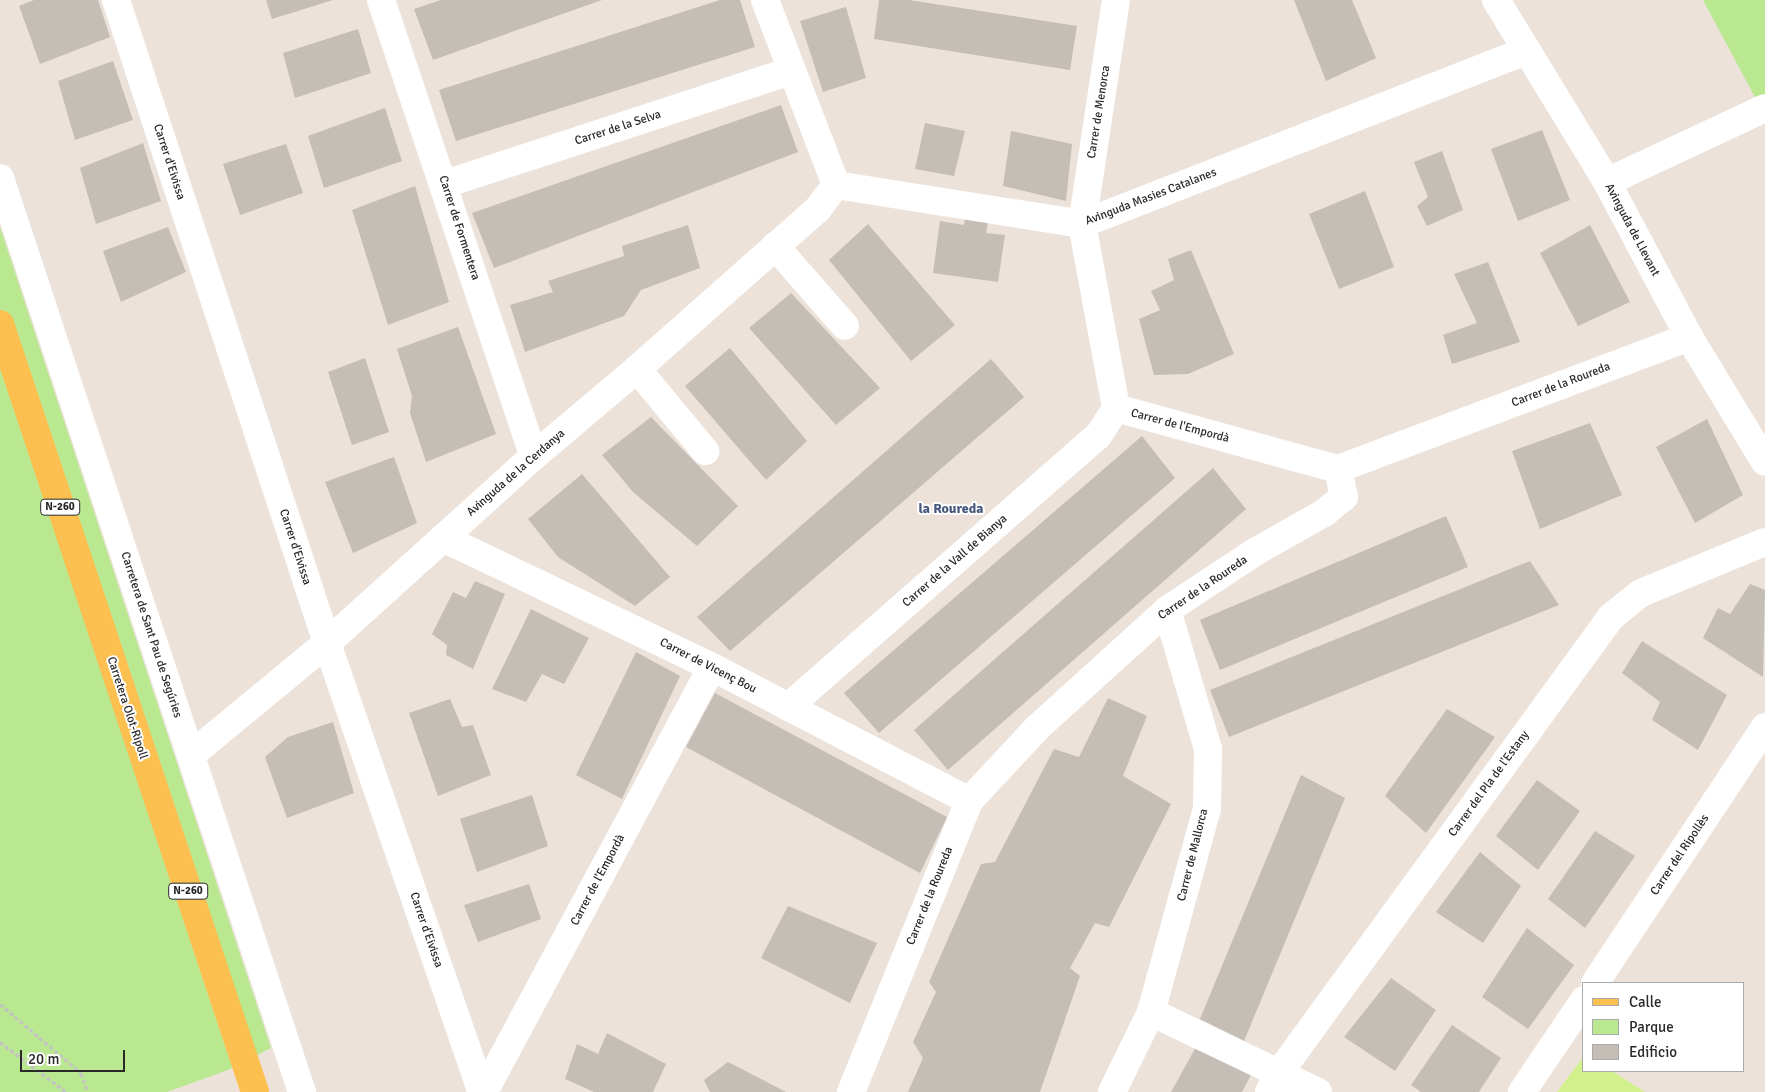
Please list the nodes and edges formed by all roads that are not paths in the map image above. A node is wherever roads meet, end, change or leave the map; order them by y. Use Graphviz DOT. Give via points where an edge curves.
graph roads {
  1 [pos="116,0"];
  2 [pos="381,0"];
  3 [pos="766,0"];
  4 [pos="1116,0"];
  5 [pos="1496,0"];
  6 [pos="1525,51"];
  7 [pos="791,71"];
  8 [pos="1765,108"];
  9 [pos="0,178"];
  10 [pos="1607,182"];
  11 [pos="445,184"];
  12 [pos="836,185"];
  13 [pos="1082,224"];
  14 [pos="775,246"];
  15 [pos="0,324"];
  16 [pos="845,326"];
  17 [pos="1689,337"];
  18 [pos="636,369"];
  19 [pos="1116,408"];
  20 [pos="705,451"];
  21 [pos="534,456"];
  22 [pos="1765,462"];
  23 [pos="1338,469"];
  24 [pos="443,538"];
  25 [pos="1765,542"];
  26 [pos="1167,610"];
  27 [pos="327,643"];
  28 [pos="712,667"];
  29 [pos="788,707"];
  30 [pos="1765,727"];
  31 [pos="191,755"];
  32 [pos="968,801"];
  33 [pos="1596,982"];
  34 [pos="1582,1003"];
  35 [pos="1151,1012"];
  36 [pos="1274,1082"];
  37 [pos="255,1092"];
  38 [pos="302,1092"];
  39 [pos="483,1092"];
  40 [pos="850,1092"];
  41 [pos="1112,1092"];
  42 [pos="1318,1092"];
  43 [pos="1522,1092"];
  1 -- 27 [label="street, Carrer d'Eivissa"];
  2 -- 11 [label="street, Carrer de Formentera"];
  3 -- 7 [label="street"];
  4 -- 13 [label="street, Carrer de Menorca"];
  5 -- 6 [label="street, Avinguda de Llevant"];
  6 -- 10 [label="street, Avinguda de Llevant"];
  6 -- 13 [label="street, Avinguda Masies Catalanes"];
  7 -- 11 [label="street, Carrer de la Selva"];
  7 -- 12 [label="street"];
  8 -- 10 [label="street"];
  9 -- 31 [label="street, Carretera de Sant Pau de Segúries"];
  10 -- 17 [label="street, Avinguda de Llevant"];
  11 -- 21 [label="street, Carrer de Formentera"];
  12 -- 13 [label="street, Avinguda Masies Catalanes"];
  12 -- 14 [label="street, Avinguda de la Cerdanya" via="817,210"];
  13 -- 19 [label="street, Carrer de l'Empordà"];
  14 -- 16 [label="street"];
  14 -- 18 [label="street, Avinguda de la Cerdanya"];
  15 -- 37 [label="main road, Carretera Olot-Ripoll / N-260"];
  17 -- 22 [label="street, Avinguda de Llevant"];
  17 -- 23 [label="street, Carrer de la Roureda"];
  18 -- 20 [label="street"];
  18 -- 21 [label="street, Avinguda de la Cerdanya"];
  19 -- 23 [label="street, Carrer de l'Empordà"];
  19 -- 29 [label="street, Carrer de la Vall de Bianya" via="1098,436"];
  21 -- 24 [label="street, Avinguda de la Cerdanya"];
  23 -- 26 [label="street, Carrer de la Roureda" via="1344,497 1338,502"];
  24 -- 27 [label="street, Avinguda de la Cerdanya"];
  24 -- 28 [label="street, Carrer de Vicenç Bou"];
  25 -- 36 [label="street, Carrer del Pla de l'Estany" via="1640,593 1611,617"];
  26 -- 32 [label="street, Carrer de la Roureda" via="1037,728"];
  26 -- 35 [label="street, Carrer de Mallorca" via="1208,750 1207,809"];
  27 -- 31 [label="street, Avinguda de la Cerdanya"];
  27 -- 39 [label="street, Carrer d'Eivissa"];
  28 -- 29 [label="street, Carrer de Vicenç Bou"];
  28 -- 39 [label="street, Carrer de l'Empordà"];
  29 -- 32 [label="street, Carrer de Vicenç Bou"];
  30 -- 33 [label="street, Carrer del Ripollès"];
  31 -- 38 [label="street, Carretera de Sant Pau de Segúries"];
  32 -- 40 [label="street, Carrer de la Roureda"];
  34 -- 43 [label="street"];
  35 -- 36 [label="street"];
  35 -- 41 [label="street, Carrer de Mallorca"];
  36 -- 42 [label="street"];
}
